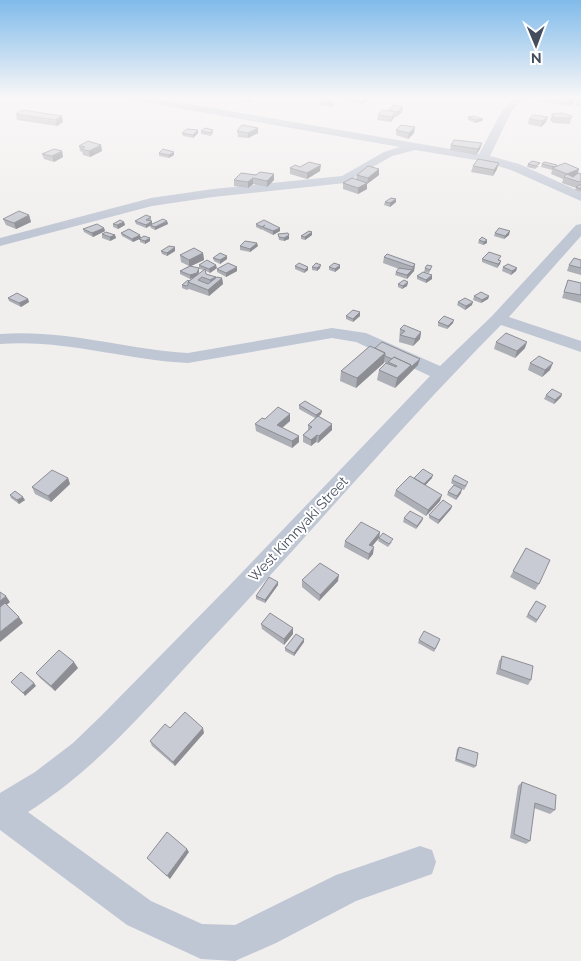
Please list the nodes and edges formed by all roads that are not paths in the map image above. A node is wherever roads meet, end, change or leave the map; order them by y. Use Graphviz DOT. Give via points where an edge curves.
graph roads {
  1 [pos="391,142"];
  2 [pos="491,142"];
  3 [pos="415,146"];
  4 [pos="483,158"];
  5 [pos="581,197"];
  6 [pos="581,228"];
  7 [pos="0,242"];
  8 [pos="498,319"];
  9 [pos="0,338"];
  10 [pos="581,347"];
  11 [pos="442,374"];
  12 [pos="0,811"];
  13 [pos="420,862"];
  1 -- 3 [label="street"];
  2 -- 4 [label="street"];
  3 -- 4 [label="street"];
  3 -- 7 [label="street" via="388,154 345,179 151,202"];
  4 -- 5 [label="street" via="516,167"];
  6 -- 8 [label="street, West Kimnyaki Street"];
  8 -- 10 [label="street"];
  8 -- 11 [label="street, West Kimnyaki Street"];
  9 -- 11 [label="street" via="26,337 94,344 188,358 314,336 347,334"];
  11 -- 12 [label="street, West Kimnyaki Street" via="111,726 46,783"];
  12 -- 13 [label="street" via="138,913 201,941 235,943 348,887"];
}
